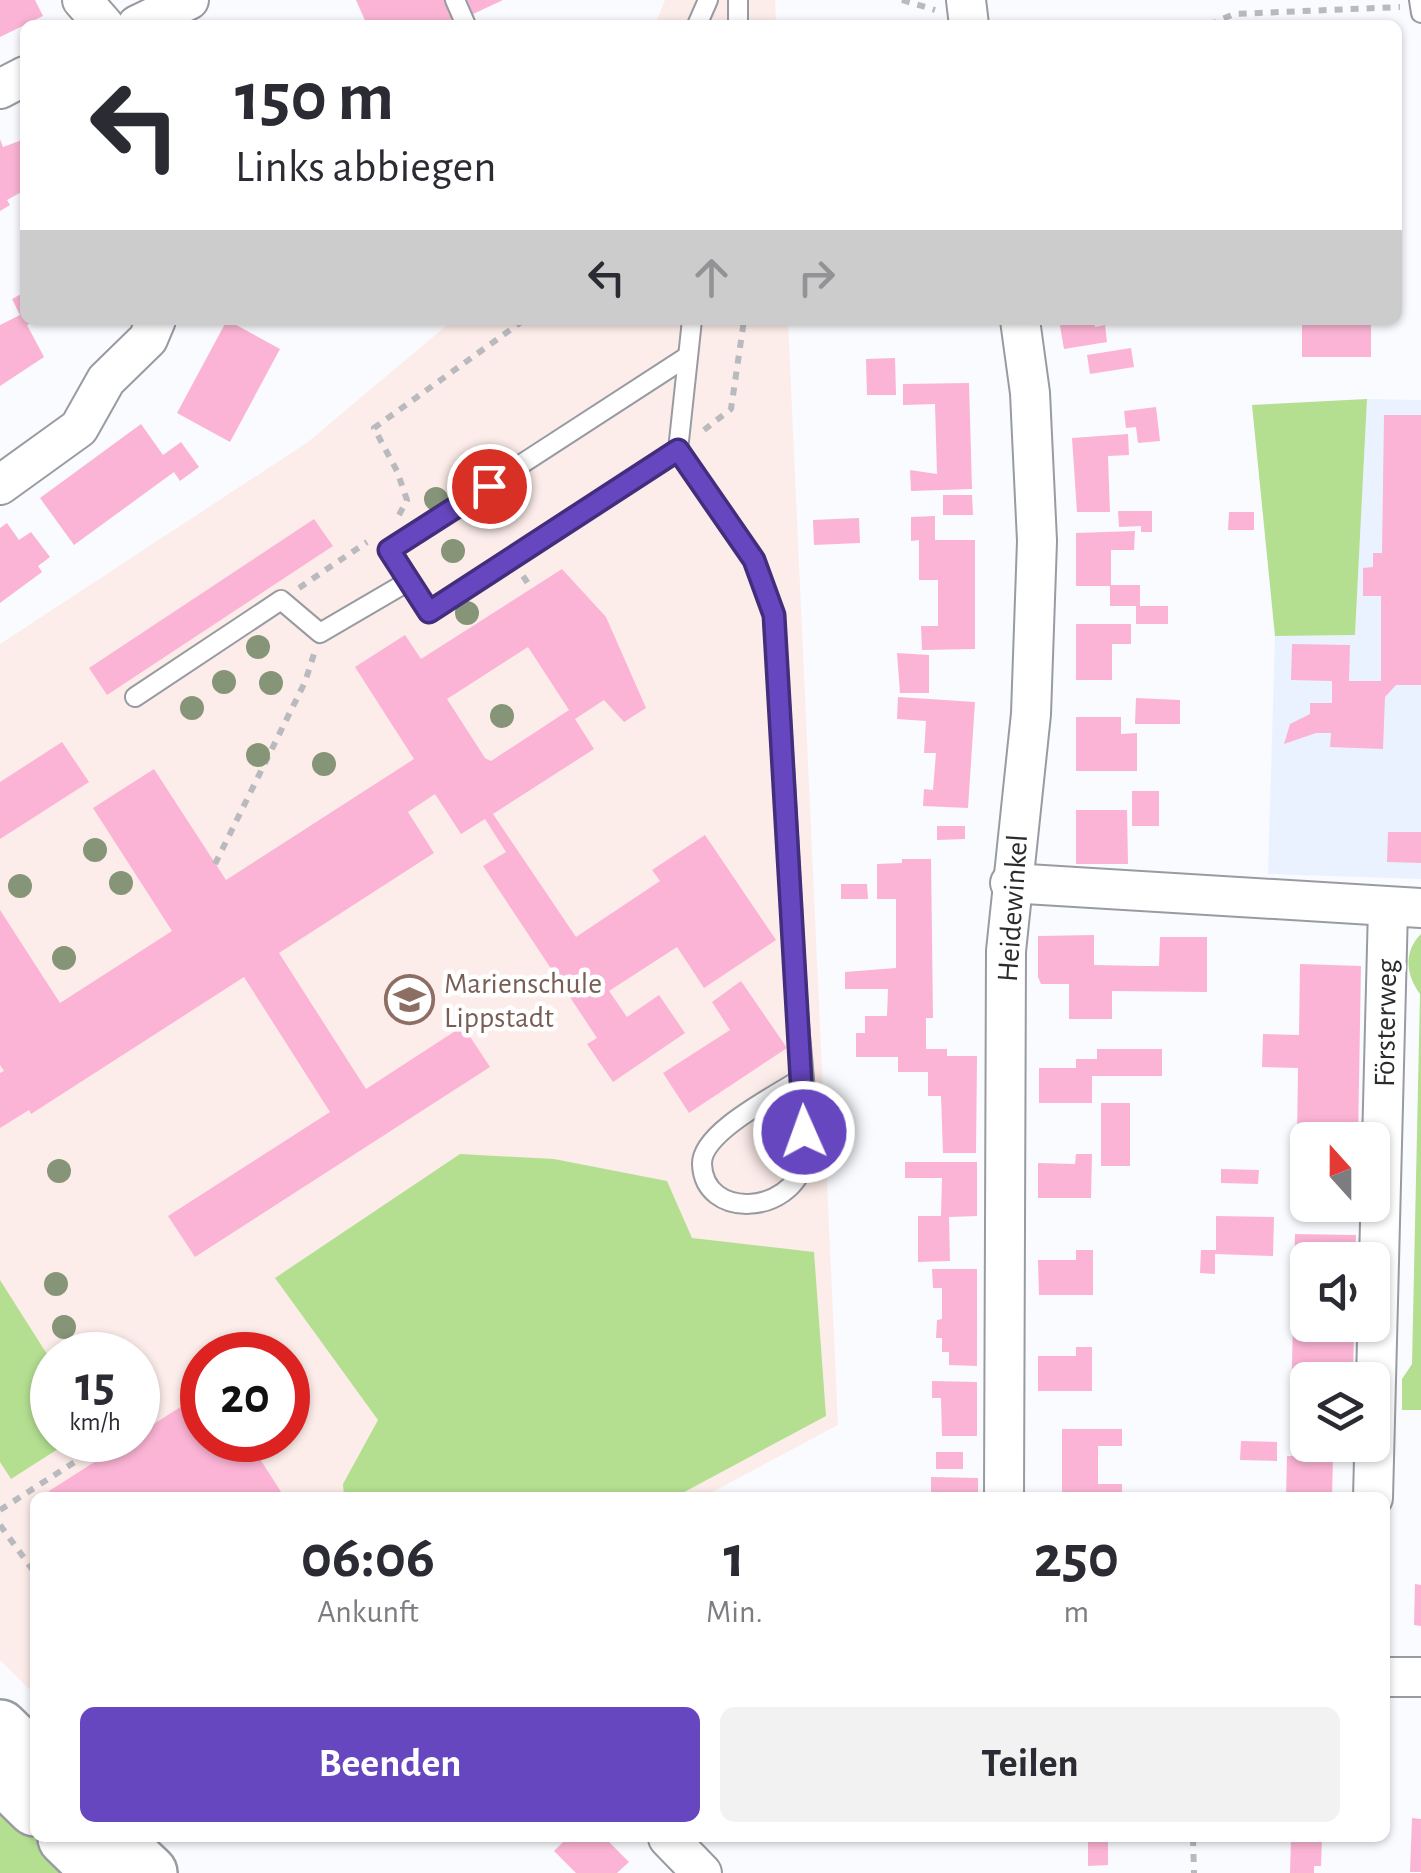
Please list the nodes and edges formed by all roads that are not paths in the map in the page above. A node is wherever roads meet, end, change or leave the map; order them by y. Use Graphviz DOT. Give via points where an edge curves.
graph roads {
  1 [pos="82,0"];
  2 [pos="189,0"];
  3 [pos="100,20"];
  4 [pos="147,20"];
  5 [pos="154,325"];
  6 [pos="691,325"];
  7 [pos="1021,325"];
  8 [pos="688,356"];
  9 [pos="678,450"];
  10 [pos="0,485"];
  11 [pos="409,580"];
  12 [pos="135,697"];
  13 [pos="1010,883"];
  14 [pos="1404,908"];
  15 [pos="802,1078"];
  16 [pos="1004,1492"];
  17 [pos="1374,1492"];
  18 [pos="1390,1676"];
  19 [pos="1421,1677"];
  20 [pos="0,1728"];
  21 [pos="30,1757"];
  22 [pos="0,1774"];
  23 [pos="30,1803"];
  24 [pos="70,1842"];
  25 [pos="116,1842"];
  26 [pos="672,1842"];
  27 [pos="102,1873"];
  28 [pos="149,1873"];
  29 [pos="702,1873"];
  1 -- 3 [label="street"];
  2 -- 4 [label="street"];
  5 -- 10 [label="street" via="106,380 79,428"];
  6 -- 8 [label="lane"];
  7 -- 13 [label="street, Heidewinkel" via="1037,540 1032,714"];
  8 -- 9 [label="lane"];
  8 -- 11 [label="lane" via="389,550"];
  9 -- 11 [label="lane" via="429,612"];
  9 -- 15 [label="lane" via="754,560 774,615"];
  11 -- 12 [label="lane" via="320,634 281,600"];
  13 -- 14 [label="street, Försterweg"];
  13 -- 16 [label="street, Heidewinkel"];
  14 -- 17 [label="street, Försterweg"];
  15 -- 15 [label="lane" via="806,1159 799,1176 787,1192 756,1206 724,1198 709,1184 704,1147"];
  18 -- 19 [label="street"];
  20 -- 21 [label="main road"];
  22 -- 23 [label="main road"];
  24 -- 27 [label="main road"];
  25 -- 28 [label="main road"];
  26 -- 29 [label="street"];
}
